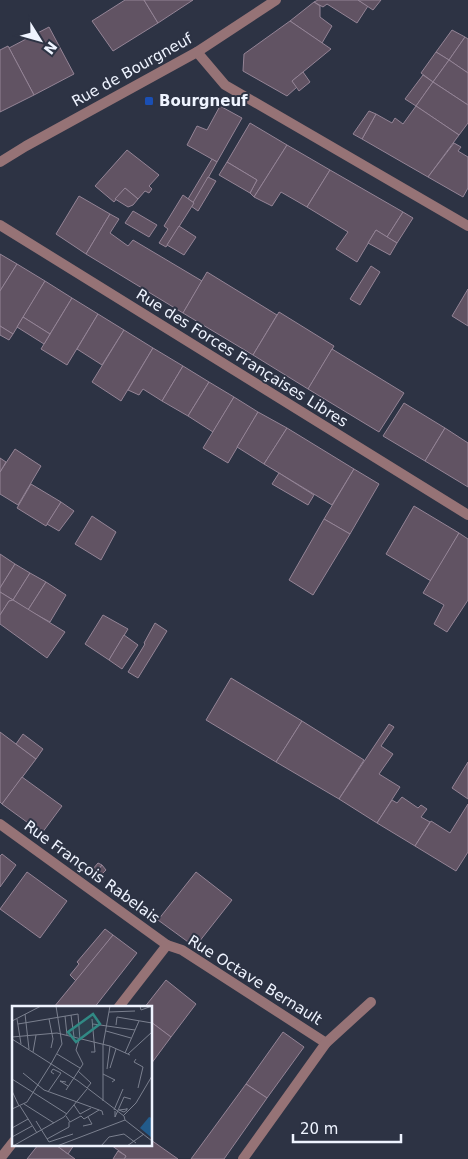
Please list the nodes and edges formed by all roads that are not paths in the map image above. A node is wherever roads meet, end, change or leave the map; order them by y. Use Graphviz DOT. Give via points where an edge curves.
graph roads {
  1 [pos="276,0"];
  2 [pos="198,52"];
  3 [pos="0,162"];
  4 [pos="0,225"];
  5 [pos="468,226"];
  6 [pos="468,515"];
  7 [pos="0,824"];
  8 [pos="167,945"];
  9 [pos="371,1002"];
  10 [pos="120,1006"];
  11 [pos="326,1043"];
  12 [pos="12,1144"];
  13 [pos="0,1159"];
  14 [pos="243,1159"];
  1 -- 2 [label="street, Rue de Bourgneuf"];
  2 -- 3 [label="street, Rue de Bourgneuf"];
  2 -- 5 [label="street" via="225,86"];
  4 -- 6 [label="street, Rue des Forces Françaises Libres"];
  7 -- 8 [label="street, Rue François Rabelais"];
  8 -- 10 [label="street"];
  8 -- 11 [label="street, Rue Octave Bernault" via="182,950"];
  9 -- 11 [label="street, Rue Octave Bernault"];
  11 -- 14 [label="street, Rue Octave Bernault"];
  12 -- 13 [label="street"];
}
